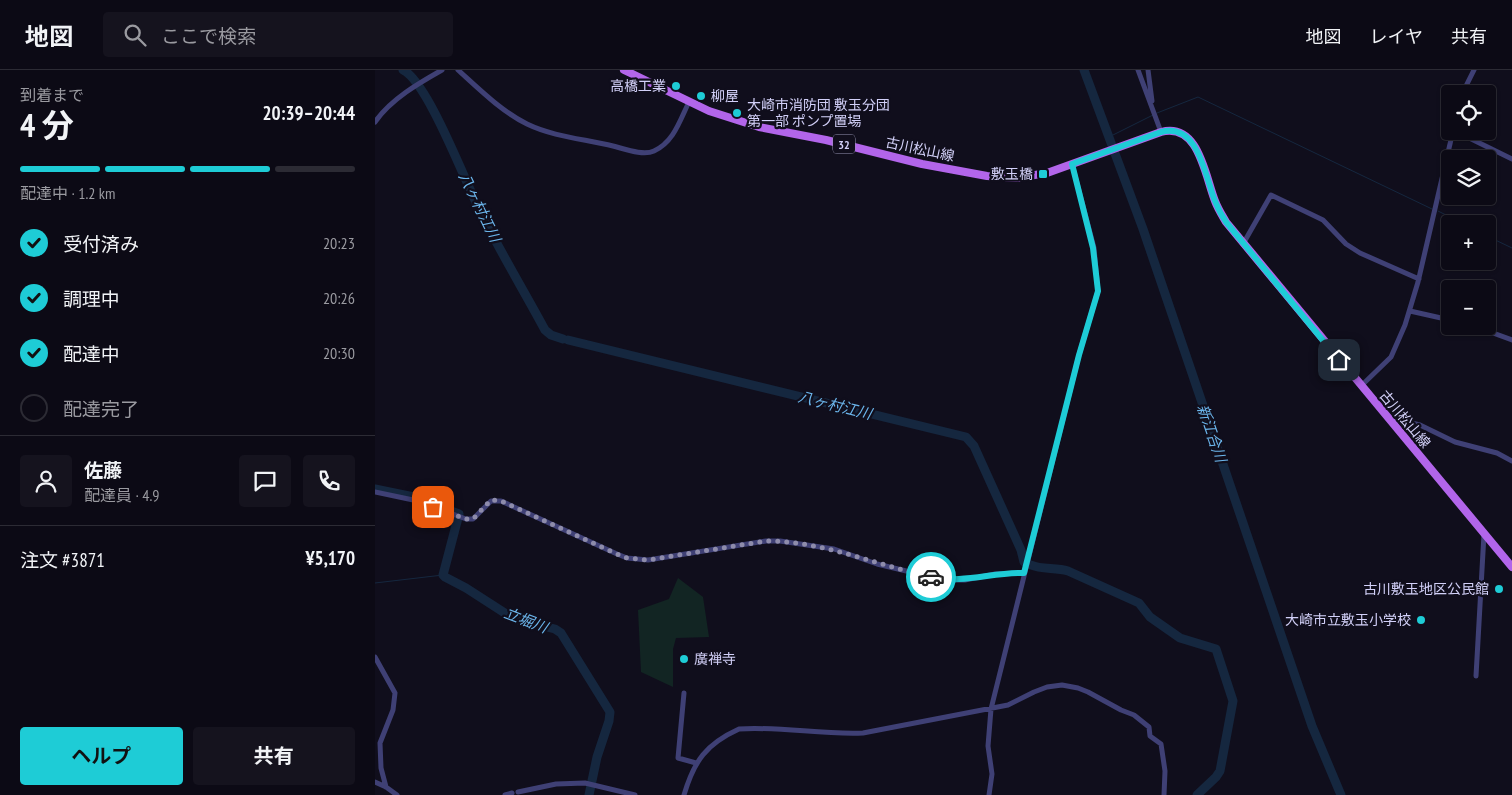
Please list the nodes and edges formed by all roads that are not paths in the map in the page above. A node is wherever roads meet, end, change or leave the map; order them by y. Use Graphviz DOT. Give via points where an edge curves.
graph roads {
  1 [pos="442,70"];
  2 [pos="457,70"];
  3 [pos="1138,70"];
  4 [pos="1148,70"];
  5 [pos="1474,70"];
  6 [pos="628,71"];
  7 [pos="1466,85"];
  8 [pos="689,102"];
  9 [pos="1153,109"];
  10 [pos="375,122"];
  11 [pos="1159,133"];
  12 [pos="1452,140"];
  13 [pos="1473,140"];
  14 [pos="1512,158"];
  15 [pos="1072,164"];
  16 [pos="1243,244"];
  17 [pos="1419,279"];
  18 [pos="1410,311"];
  19 [pos="1441,318"];
  20 [pos="1496,334"];
  21 [pos="1512,340"];
  22 [pos="1361,386"];
  23 [pos="1392,423"];
  24 [pos="1512,461"];
  25 [pos="375,492"];
  26 [pos="1485,534"];
  27 [pos="1512,567"];
  28 [pos="1024,573"];
  29 [pos="375,657"];
  30 [pos="1477,676"];
  31 [pos="683,693"];
  32 [pos="991,709"];
  33 [pos="696,763"];
  34 [pos="375,782"];
  35 [pos="386,786"];
  36 [pos="397,795"];
  37 [pos="505,795"];
  38 [pos="635,795"];
  39 [pos="684,795"];
  40 [pos="989,795"];
  41 [pos="1164,795"];
  1 -- 10 [label="street" via="415,86"];
  2 -- 8 [label="street" via="493,101 527,124 554,134 637,152 653,152 665,145"];
  3 -- 9 [label="street"];
  4 -- 9 [label="street"];
  5 -- 7 [label="street"];
  6 -- 8 [label="main road, 古川松山線 / 32"];
  8 -- 15 [label="main road, 古川松山線 / 32" via="759,127 987,176 1016,178"];
  9 -- 11 [label="street"];
  11 -- 15 [label="main road, 32"];
  11 -- 16 [label="main road, 古川松山線 / 32" via="1168,130 1182,133 1196,147 1215,203"];
  12 -- 17 [label="street"];
  13 -- 14 [label="street"];
  15 -- 28 [label="street" via="1093,248 1098,291"];
  16 -- 17 [label="street" via="1271,195 1323,220 1346,244 1360,253"];
  16 -- 22 [label="main road, 古川松山線 / 32"];
  17 -- 18 [label="street"];
  18 -- 19 [label="street"];
  18 -- 22 [label="street" via="1391,357"];
  20 -- 21 [label="street"];
  22 -- 23 [label="main road, 古川松山線 / 32"];
  23 -- 24 [label="street" via="1399,420 1420,425 1455,442 1484,448"];
  23 -- 26 [label="main road, 古川松山線 / 32"];
  25 -- 28 [label="street" via="418,501 473,519 491,500 501,501 617,554 640,560 780,541 834,549 877,564 944,580"];
  26 -- 27 [label="main road, 古川松山線 / 32"];
  26 -- 30 [label="street"];
  28 -- 32 [label="street"];
  29 -- 35 [label="street" via="395,693 393,710 380,742 381,768"];
  31 -- 33 [label="street" via="678,758"];
  32 -- 33 [label="street" via="863,733 739,729 699,757"];
  32 -- 40 [label="street"];
  32 -- 41 [label="street" via="1008,706 1047,687 1062,685 1088,692 1134,715 1149,727 1151,736 1161,744"];
  33 -- 39 [label="street"];
  34 -- 35 [label="street"];
  35 -- 36 [label="street"];
  37 -- 38 [label="street" via="557,784 585,783"];
}
